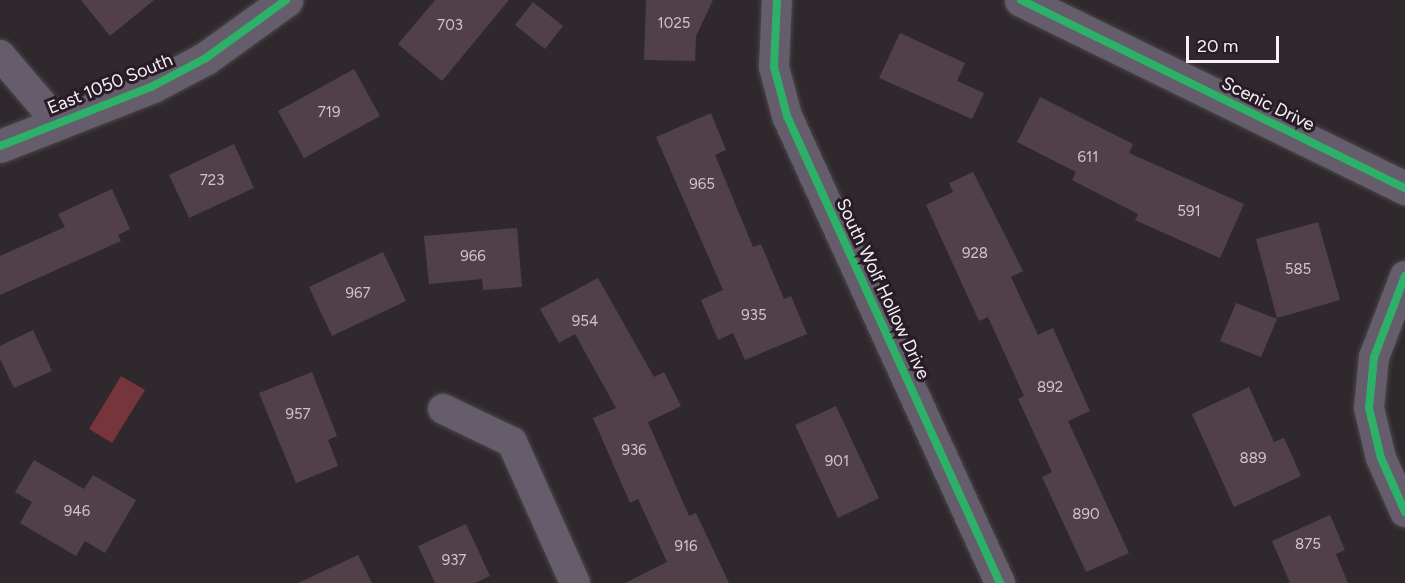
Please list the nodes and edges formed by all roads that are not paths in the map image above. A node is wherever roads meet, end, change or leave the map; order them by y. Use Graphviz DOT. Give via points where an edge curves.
graph roads {
  1 [pos="286,0"];
  2 [pos="777,0"];
  3 [pos="1021,0"];
  4 [pos="0,55"];
  5 [pos="57,122"];
  6 [pos="0,146"];
  7 [pos="1405,188"];
  8 [pos="1405,276"];
  9 [pos="443,409"];
  10 [pos="1405,512"];
  11 [pos="575,583"];
  12 [pos="1000,583"];
  1 -- 5 [label="street, East 1050 South" via="206,58 153,86"];
  2 -- 12 [label="street, South Wolf Hollow Drive" via="774,67 787,116"];
  3 -- 7 [label="street, Scenic Drive"];
  4 -- 5 [label="street"];
  5 -- 6 [label="street, East 1050 South"];
  8 -- 10 [label="street" via="1374,357 1369,408 1381,458"];
  9 -- 11 [label="street" via="512,442"];
}
